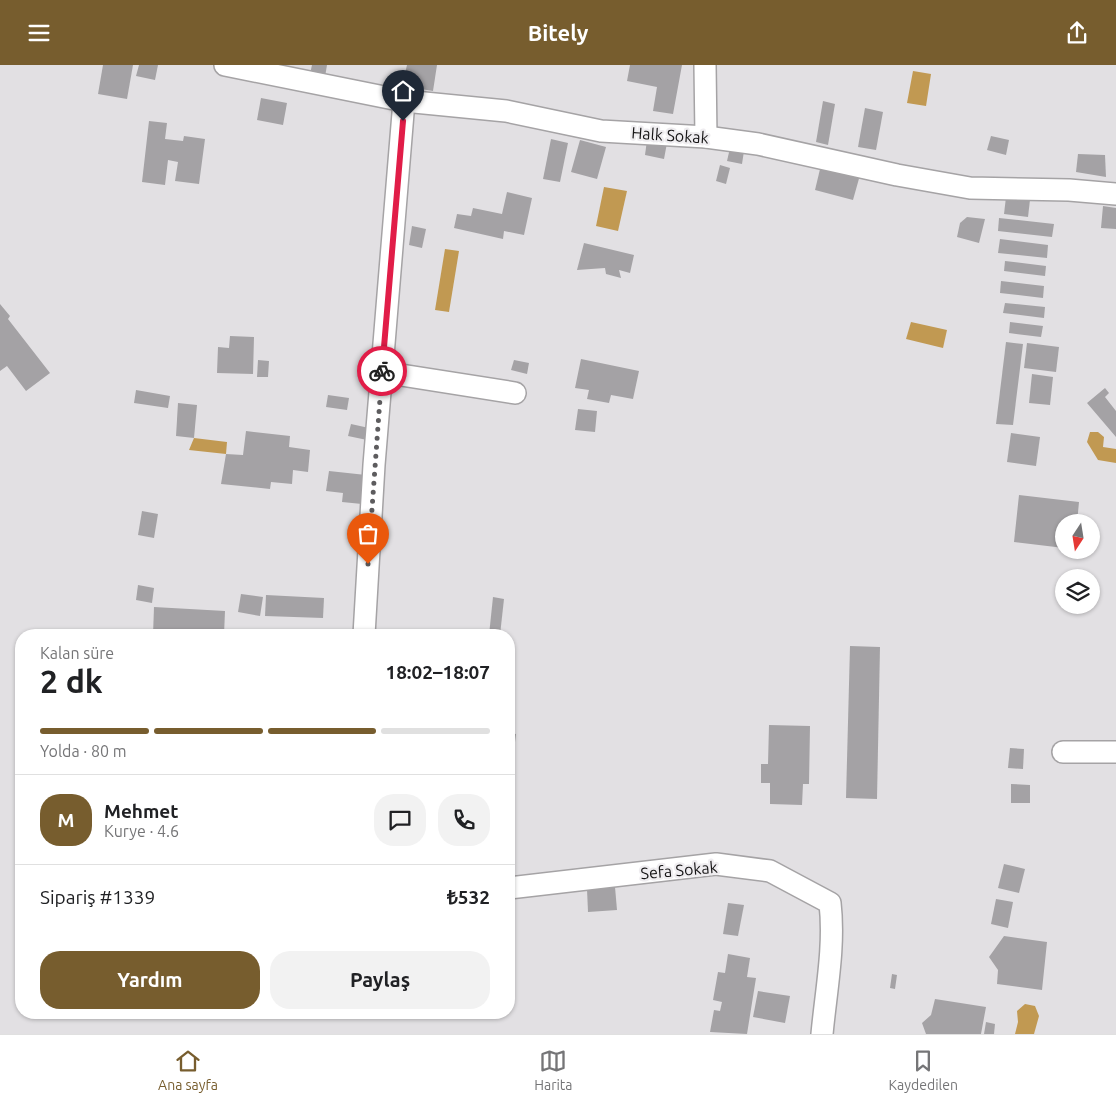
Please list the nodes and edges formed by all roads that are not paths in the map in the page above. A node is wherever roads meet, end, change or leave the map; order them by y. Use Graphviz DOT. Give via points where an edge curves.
graph roads {
  1 [pos="225,65"];
  2 [pos="705,65"];
  3 [pos="404,101"];
  4 [pos="706,137"];
  5 [pos="1116,194"];
  6 [pos="382,372"];
  7 [pos="516,393"];
  8 [pos="364,629"];
  9 [pos="1063,752"];
  10 [pos="1116,752"];
  11 [pos="515,888"];
  12 [pos="822,1034"];
  1 -- 3 [label="street, Halk Sokak"];
  2 -- 4 [label="street"];
  3 -- 4 [label="street, Halk Sokak" via="506,111 601,131"];
  3 -- 6 [label="street"];
  4 -- 5 [label="street, Halk Sokak" via="758,144 970,188"];
  6 -- 7 [label="street"];
  6 -- 8 [label="street"];
  9 -- 10 [label="street"];
  11 -- 12 [label="street, Sefa Sokak" via="716,864 770,871 792,881 830,903 831,949"];
}
